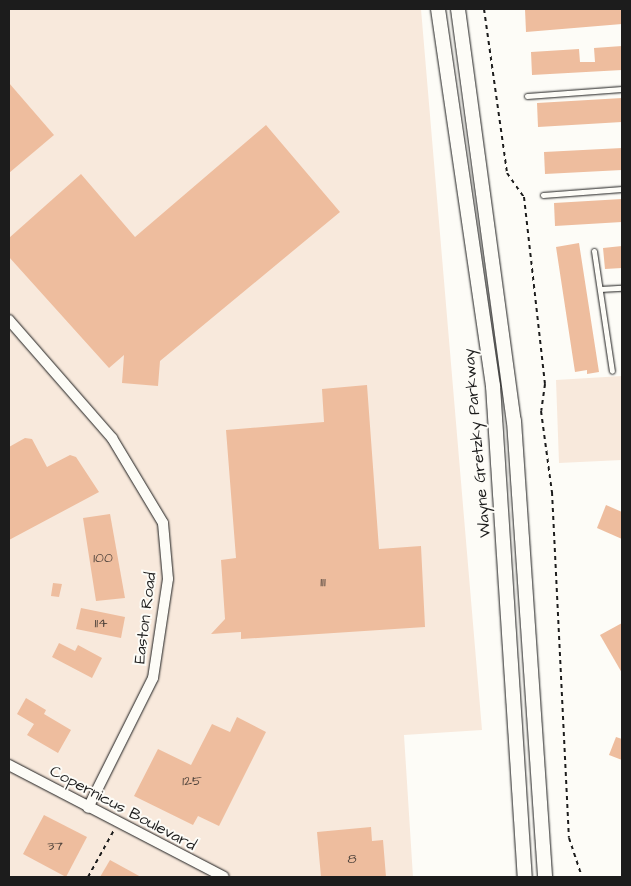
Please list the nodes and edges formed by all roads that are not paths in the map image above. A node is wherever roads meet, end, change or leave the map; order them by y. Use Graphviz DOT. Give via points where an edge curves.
graph roads {
  1 [pos="438,9"];
  2 [pos="458,9"];
  3 [pos="622,89"];
  4 [pos="527,96"];
  5 [pos="622,189"];
  6 [pos="543,195"];
  7 [pos="594,251"];
  8 [pos="622,288"];
  9 [pos="600,289"];
  10 [pos="9,320"];
  11 [pos="612,371"];
  12 [pos="9,765"];
  13 [pos="88,808"];
  14 [pos="224,877"];
  15 [pos="526,877"];
  16 [pos="546,877"];
  1 -- 15 [label="main road, Wayne Gretzky Parkway" via="493,386"];
  2 -- 16 [label="main road" via="514,421"];
  3 -- 4 [label="lane"];
  5 -- 6 [label="lane"];
  7 -- 9 [label="lane"];
  8 -- 9 [label="lane"];
  9 -- 11 [label="lane"];
  10 -- 13 [label="street, Easton Road" via="112,438 163,524 168,579 153,678"];
  12 -- 13 [label="street, Copernicus Boulevard"];
  13 -- 14 [label="street, Copernicus Boulevard"];
}
